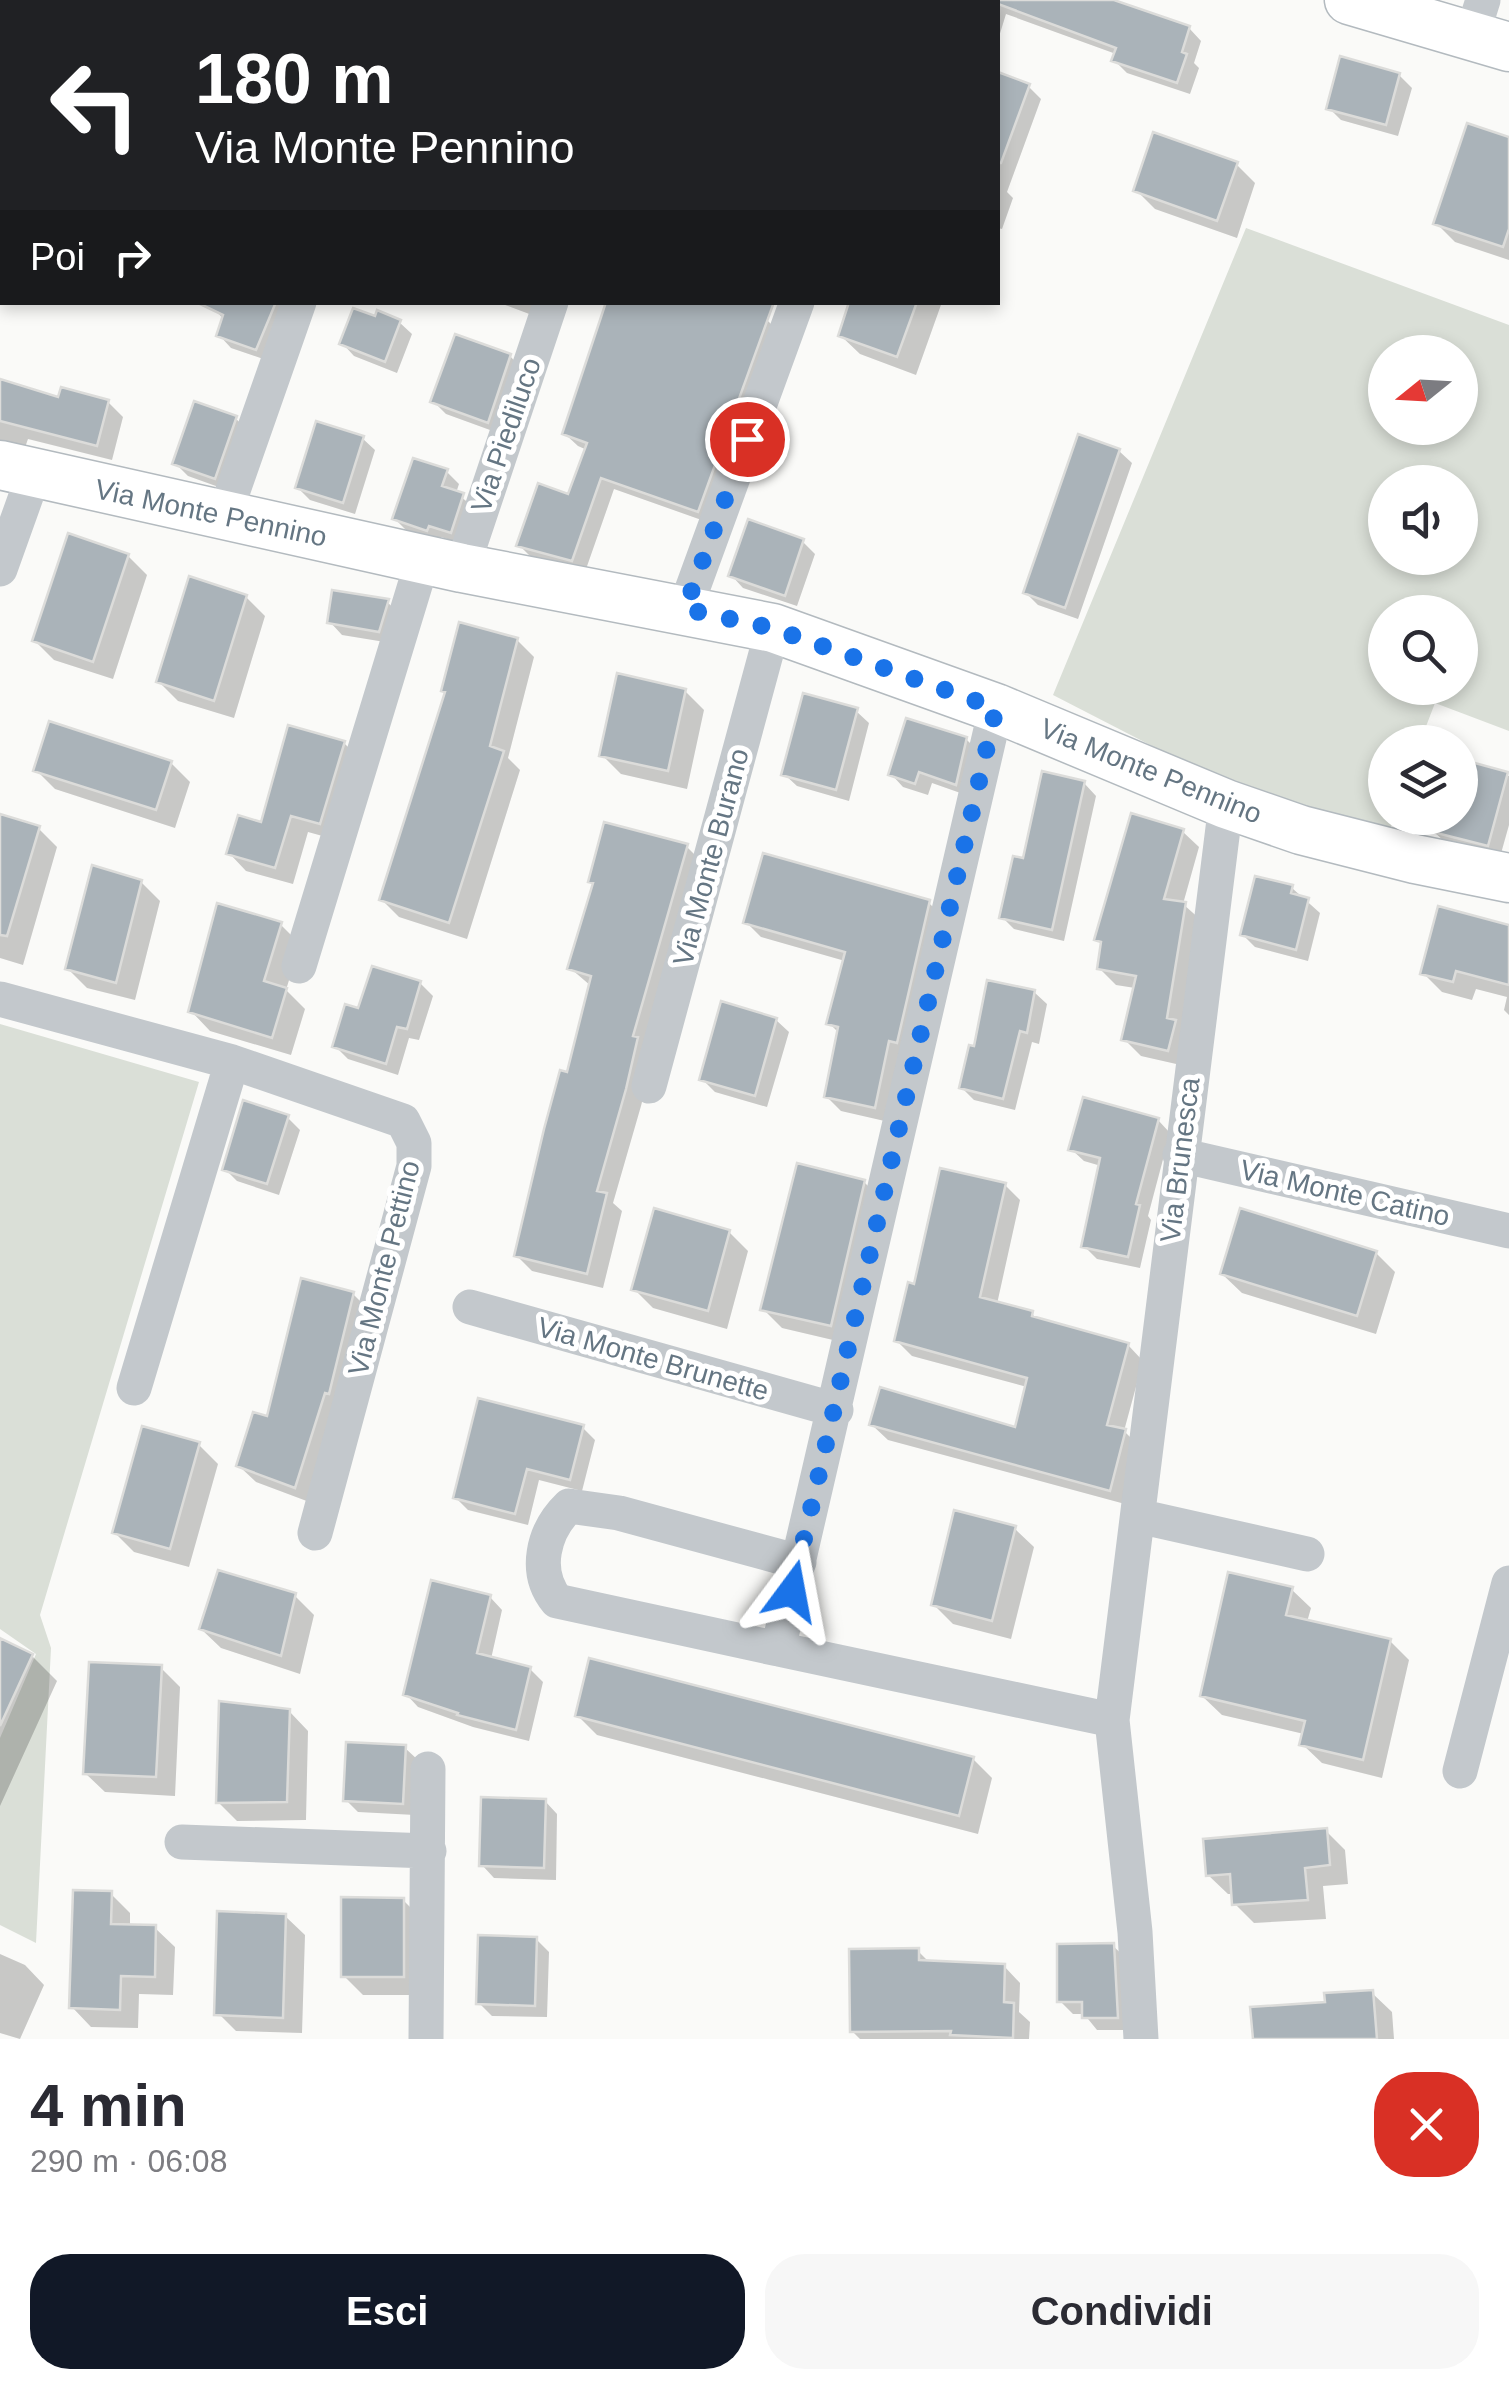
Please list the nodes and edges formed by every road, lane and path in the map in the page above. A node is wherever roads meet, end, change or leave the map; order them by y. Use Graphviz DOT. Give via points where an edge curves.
graph roads {
  1 [pos="1349,0"];
  2 [pos="1488,27"];
  3 [pos="297,305"];
  4 [pos="550,305"];
  5 [pos="796,305"];
  6 [pos="17,469"];
  7 [pos="224,516"];
  8 [pos="442,563"];
  9 [pos="0,569"];
  10 [pos="685,609"];
  11 [pos="772,628"];
  12 [pos="996,708"];
  13 [pos="1226,804"];
  14 [pos="1509,878"];
  15 [pos="299,966"];
  16 [pos="0,999"];
  17 [pos="232,1062"];
  18 [pos="650,1086"];
  19 [pos="1180,1155"];
  20 [pos="1509,1230"];
  21 [pos="470,1307"];
  22 [pos="134,1388"];
  23 [pos="836,1410"];
  24 [pos="1138,1516"];
  25 [pos="315,1533"];
  26 [pos="1307,1554"];
  27 [pos="799,1562"];
  28 [pos="1509,1583"];
  29 [pos="778,1649"];
  30 [pos="1112,1720"];
  31 [pos="428,1769"];
  32 [pos="1460,1770"];
  33 [pos="182,1842"];
  34 [pos="429,1851"];
  35 [pos="426,2039"];
  36 [pos="1142,2039"];
  1 -- 2 [label="street"];
  3 -- 7 [label="street"];
  4 -- 8 [label="street, Via Piediluco"];
  5 -- 10 [label="street"];
  6 -- 7 [label="street, Via Monte Pennino"];
  6 -- 9 [label="street"];
  7 -- 8 [label="street, Via Monte Pennino"];
  8 -- 10 [label="street, Via Monte Pennino"];
  8 -- 15 [label="street"];
  10 -- 11 [label="street, Via Monte Pennino"];
  11 -- 12 [label="street, Via Monte Pennino"];
  11 -- 18 [label="street, Via Monte Burano"];
  12 -- 13 [label="street, Via Monte Pennino"];
  12 -- 23 [label="street"];
  13 -- 14 [label="street, Via Monte Pennino" via="1301,830"];
  13 -- 19 [label="street, Via Brunesca"];
  16 -- 17 [label="street, Via Monte Pettino"];
  17 -- 22 [label="street"];
  17 -- 25 [label="street, Via Monte Pettino" via="403,1121 414,1144 414,1166"];
  19 -- 20 [label="street, Via Monte Catino"];
  19 -- 24 [label="street, Via Brunesca"];
  21 -- 23 [label="street, Via Monte Brunette"];
  23 -- 27 [label="street"];
  24 -- 26 [label="street"];
  24 -- 30 [label="street, Via Brunesca"];
  27 -- 29 [label="street"];
  27 -- 29 [label="street" via="570,1506 555,1520 543,1556 544,1586 558,1601"];
  28 -- 32 [label="street"];
  29 -- 30 [label="street"];
  30 -- 36 [label="street, Via Brunesca"];
  31 -- 34 [label="street"];
  33 -- 34 [label="street"];
  34 -- 35 [label="street"];
}
